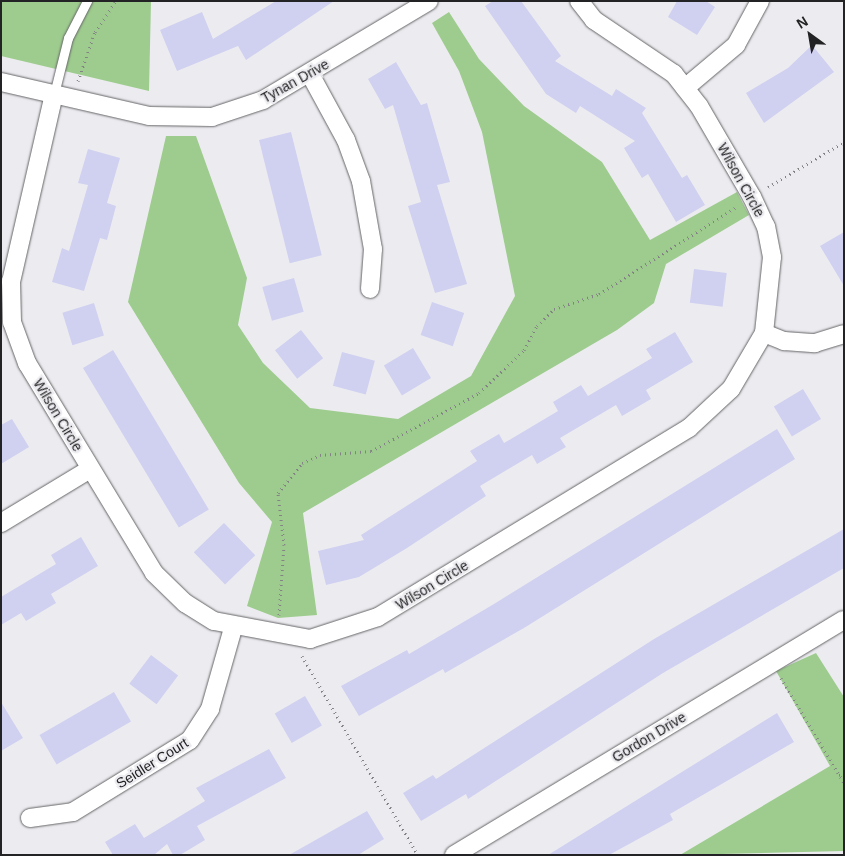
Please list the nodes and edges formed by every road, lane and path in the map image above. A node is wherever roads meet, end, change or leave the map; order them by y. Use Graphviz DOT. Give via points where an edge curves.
graph roads {
  1 [pos="87,1"];
  2 [pos="116,1"];
  3 [pos="429,1"];
  4 [pos="579,1"];
  5 [pos="760,1"];
  6 [pos="310,74"];
  7 [pos="78,81"];
  8 [pos="1,82"];
  9 [pos="685,88"];
  10 [pos="54,94"];
  11 [pos="844,142"];
  12 [pos="768,188"];
  13 [pos="737,206"];
  14 [pos="370,289"];
  15 [pos="764,333"];
  16 [pos="844,334"];
  17 [pos="90,469"];
  18 [pos="1,523"];
  19 [pos="844,620"];
  20 [pos="278,621"];
  21 [pos="233,628"];
  22 [pos="302,656"];
  23 [pos="772,663"];
  24 [pos="844,773"];
  25 [pos="839,775"];
  26 [pos="844,783"];
  27 [pos="30,818"];
  28 [pos="418,855"];
  29 [pos="454,855"];
  1 -- 10 [label="lane" via="68,38"];
  2 -- 7 [label="path" via="95,32"];
  3 -- 6 [label="street, Tynan Drive"];
  4 -- 9 [label="street, Wilson Circle" via="594,20 654,58"];
  5 -- 9 [label="street" via="736,44"];
  6 -- 10 [label="street, Tynan Drive" via="263,100 212,117 150,116"];
  6 -- 14 [label="street" via="346,140 362,181 373,249"];
  8 -- 10 [label="street, Tynan Drive"];
  9 -- 15 [label="street, Wilson Circle" via="752,197 766,227 772,257"];
  10 -- 17 [label="street, Wilson Circle" via="11,281 12,322 27,363"];
  11 -- 12 [label="path"];
  13 -- 20 [label="path" via="599,294 554,309 537,326 524,350 463,402 371,451 320,455 302,463 278,493 284,545"];
  15 -- 16 [label="street" via="801,343"];
  15 -- 21 [label="street, Wilson Circle" via="731,389 689,428 378,617 310,639"];
  17 -- 18 [label="street"];
  17 -- 21 [label="street, Wilson Circle" via="154,573 185,603"];
  19 -- 23 [label="street, Gordon Drive"];
  21 -- 27 [label="street, Seidler Court" via="210,709 190,740 74,812"];
  22 -- 28 [label="path"];
  23 -- 25 [label="path"];
  23 -- 29 [label="street, Gordon Drive"];
  24 -- 25 [label="path"];
  25 -- 26 [label="path"];
}
